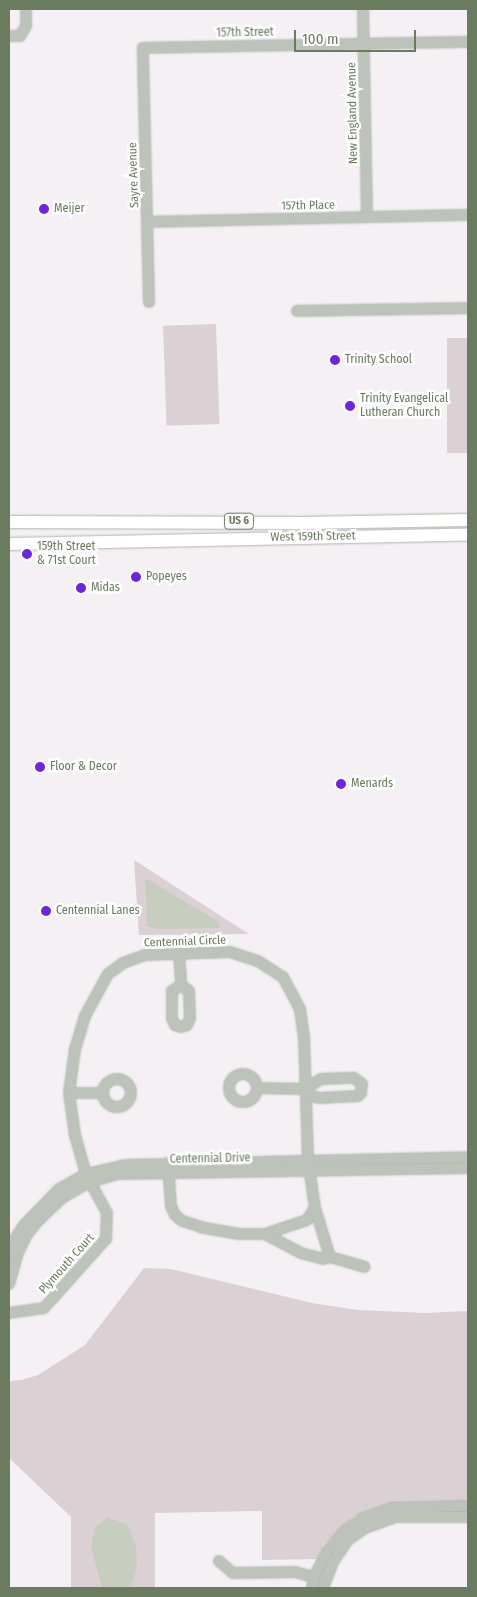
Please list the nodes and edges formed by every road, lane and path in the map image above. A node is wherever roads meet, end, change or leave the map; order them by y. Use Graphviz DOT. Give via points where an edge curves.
graph roads {
  1 [pos="26,9"];
  2 [pos="363,9"];
  3 [pos="9,36"];
  4 [pos="468,42"];
  5 [pos="364,44"];
  6 [pos="143,48"];
  7 [pos="468,215"];
  8 [pos="368,218"];
  9 [pos="148,222"];
  10 [pos="149,302"];
  11 [pos="468,308"];
  12 [pos="297,311"];
  13 [pos="468,520"];
  14 [pos="9,522"];
  15 [pos="468,534"];
  16 [pos="9,544"];
  17 [pos="180,953"];
  18 [pos="181,985"];
  19 [pos="257,1088"];
  20 [pos="305,1089"];
  21 [pos="69,1093"];
  22 [pos="103,1093"];
  23 [pos="468,1157"];
  24 [pos="309,1165"];
  25 [pos="169,1168"];
  26 [pos="468,1168"];
  27 [pos="88,1178"];
  28 [pos="315,1208"];
  29 [pos="265,1234"];
  30 [pos="9,1253"];
  31 [pos="330,1257"];
  32 [pos="365,1267"];
  33 [pos="9,1284"];
  34 [pos="9,1313"];
  35 [pos="468,1506"];
  36 [pos="419,1511"];
  37 [pos="468,1517"];
  38 [pos="219,1561"];
  39 [pos="314,1577"];
  40 [pos="312,1588"];
  41 [pos="323,1588"];
  1 -- 3 [label="street" via="26,26 20,36"];
  2 -- 5 [label="street, New England Avenue"];
  4 -- 5 [label="street, 157th Street"];
  5 -- 6 [label="street, 157th Street"];
  5 -- 8 [label="street, New England Avenue"];
  6 -- 9 [label="street, Sayre Avenue"];
  7 -- 8 [label="street, 157th Place"];
  8 -- 9 [label="street, 157th Place"];
  9 -- 10 [label="street, Sayre Avenue"];
  11 -- 12 [label="street"];
  13 -- 14 [label="main road, West 159th Street / US 6"];
  15 -- 16 [label="main road, West 159th Street / US 6"];
  17 -- 18 [label="street"];
  17 -- 20 [label="street, Centennial Circle" via="230,952 258,961 282,977 297,1000 302,1016"];
  17 -- 21 [label="street, Centennial Circle" via="137,956 108,974 86,1016 74,1049"];
  19 -- 20 [label="street"];
  20 -- 20 [label="street" via="321,1079 354,1078 363,1089 358,1096 319,1098"];
  20 -- 24 [label="street, Centennial Circle"];
  21 -- 22 [label="street"];
  21 -- 27 [label="street, Centennial Circle" via="75,1135"];
  23 -- 24 [label="street, Centennial Drive"];
  24 -- 25 [label="street, Centennial Drive"];
  24 -- 26 [label="street, Centennial Drive"];
  24 -- 28 [label="street, Centennial Circle"];
  25 -- 27 [label="street, Centennial Drive" via="125,1165"];
  25 -- 29 [label="street" via="171,1206 182,1221 239,1234"];
  27 -- 30 [label="street, Centennial Drive" via="59,1189 24,1225"];
  27 -- 33 [label="street, Centennial Drive" via="62,1198 26,1236"];
  27 -- 34 [label="street, Plymouth Court" via="107,1213 106,1239 44,1308"];
  28 -- 29 [label="street" via="307,1220"];
  28 -- 31 [label="street, Centennial Circle"];
  29 -- 31 [label="street" via="301,1253 323,1259"];
  31 -- 32 [label="street"];
  35 -- 36 [label="street"];
  36 -- 37 [label="street"];
  36 -- 39 [label="street" via="392,1508 362,1518 327,1551"];
  36 -- 41 [label="street" via="365,1528 354,1536 333,1562"];
  38 -- 39 [label="street" via="233,1573 295,1572"];
  39 -- 40 [label="street"];
}
